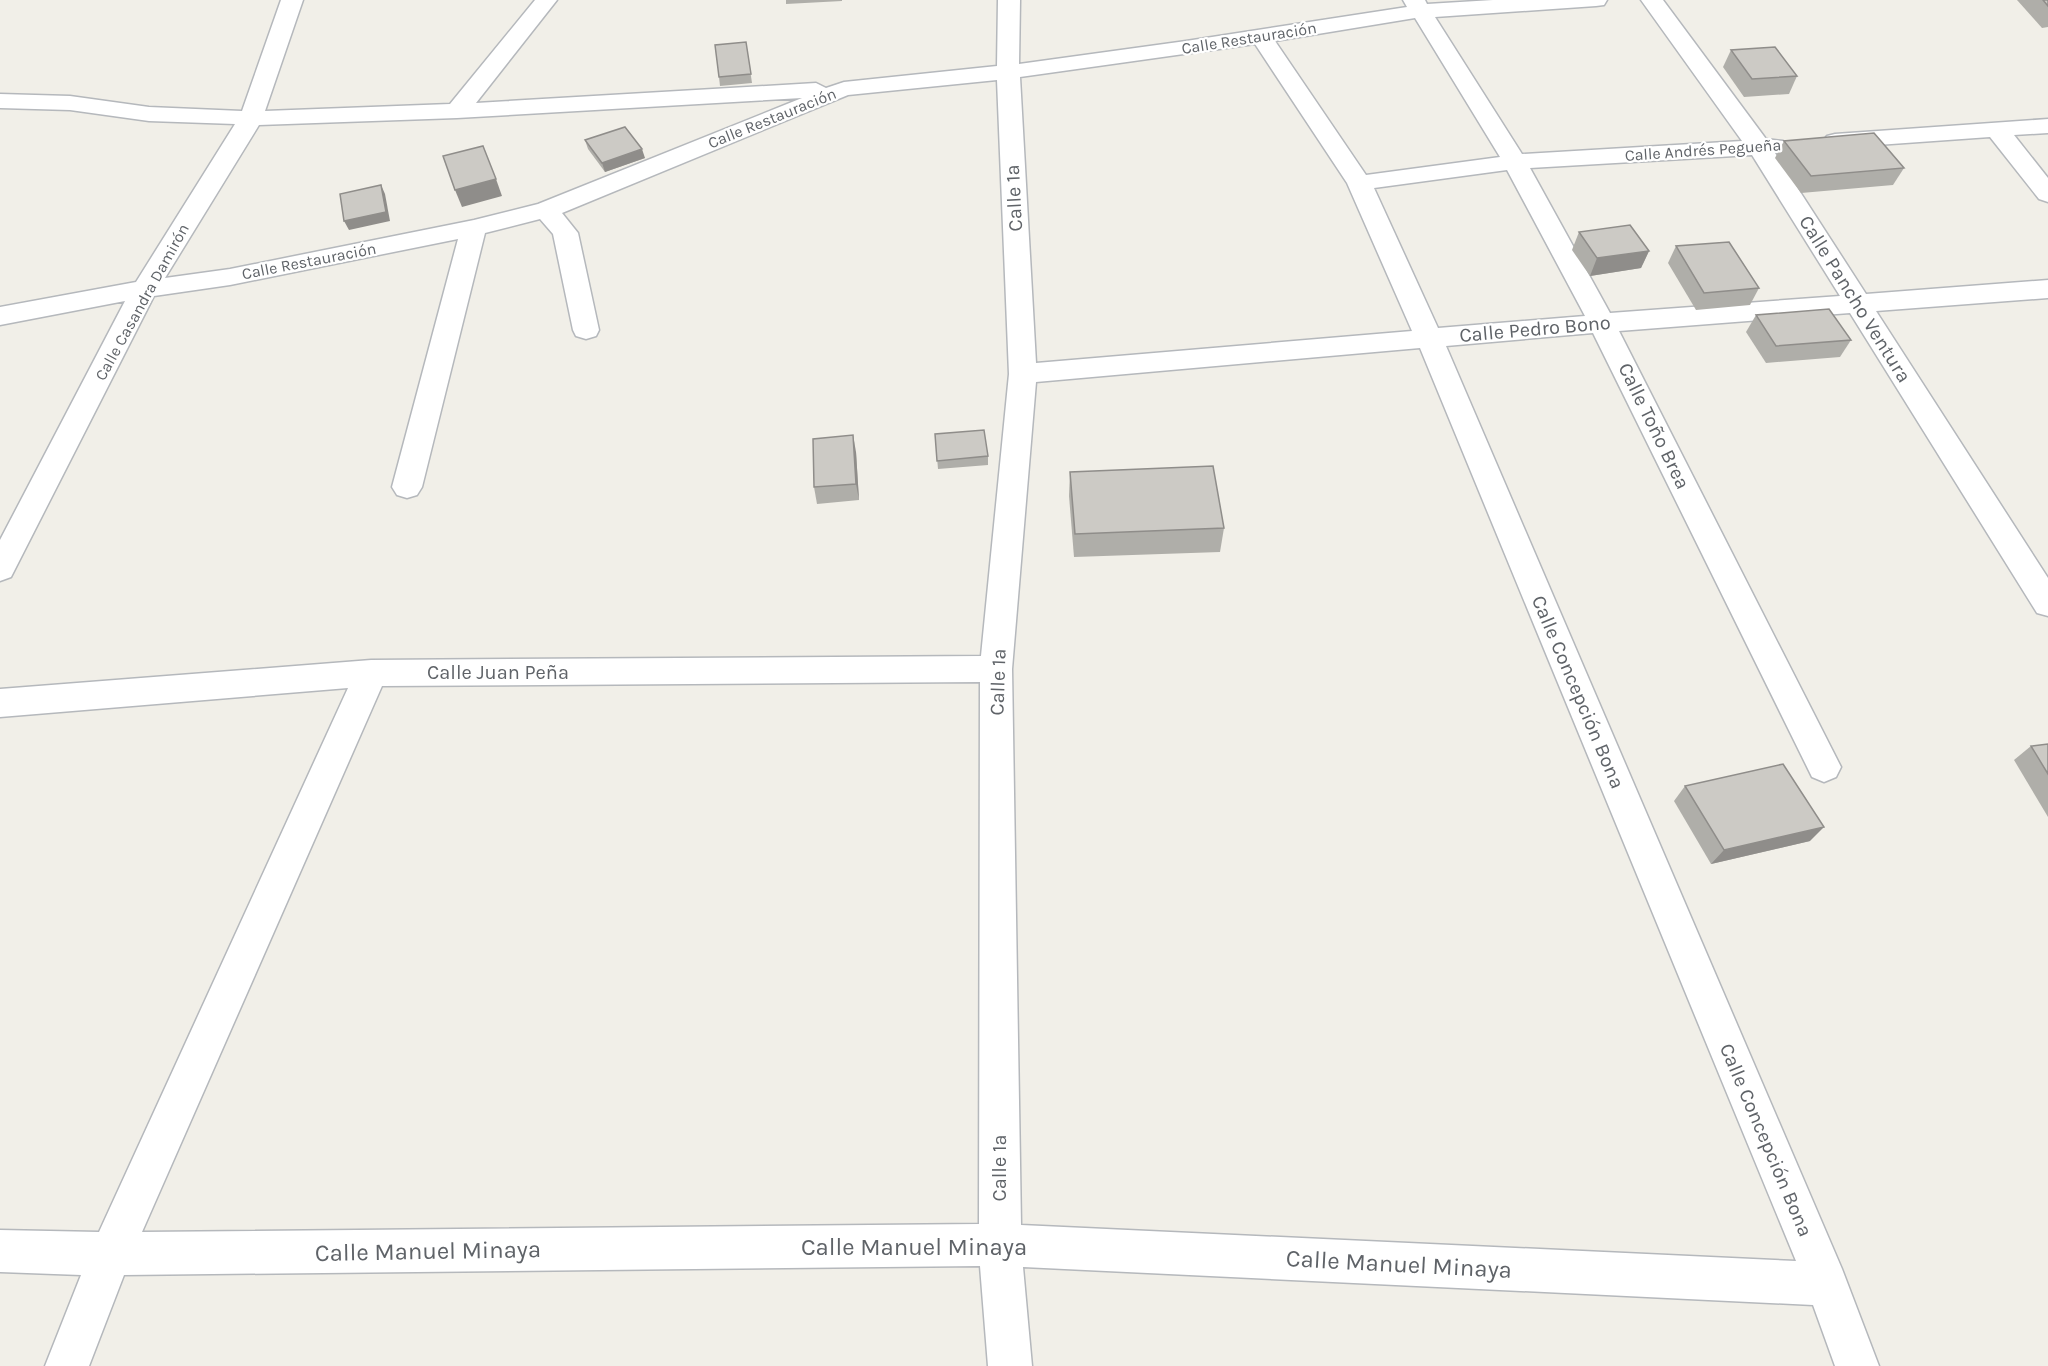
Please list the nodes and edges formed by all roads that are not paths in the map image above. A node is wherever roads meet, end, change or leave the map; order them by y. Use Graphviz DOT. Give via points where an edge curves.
graph roads {
  1 [pos="292,0"];
  2 [pos="546,0"];
  3 [pos="1009,0"];
  4 [pos="1596,0"];
  5 [pos="1652,0"];
  6 [pos="1417,6"];
  7 [pos="1261,36"];
  8 [pos="1008,72"];
  9 [pos="844,89"];
  10 [pos="9,101"];
  11 [pos="457,111"];
  12 [pos="251,118"];
  13 [pos="0,126"];
  14 [pos="2048,126"];
  15 [pos="1997,130"];
  16 [pos="1819,142"];
  17 [pos="1795,144"];
  18 [pos="1759,147"];
  19 [pos="1515,162"];
  20 [pos="1359,183"];
  21 [pos="2048,194"];
  22 [pos="546,210"];
  23 [pos="474,228"];
  24 [pos="146,289"];
  25 [pos="2048,289"];
  26 [pos="1860,305"];
  27 [pos="0,316"];
  28 [pos="1602,323"];
  29 [pos="586,330"];
  30 [pos="1429,338"];
  31 [pos="1023,374"];
  32 [pos="407,487"];
  33 [pos="0,569"];
  34 [pos="2048,604"];
  35 [pos="996,669"];
  36 [pos="371,673"];
  37 [pos="0,703"];
  38 [pos="1824,767"];
  39 [pos="1000,1245"];
  40 [pos="0,1251"];
  41 [pos="111,1254"];
  42 [pos="1827,1284"];
  43 [pos="67,1366"];
  44 [pos="1010,1366"];
  45 [pos="1857,1366"];
  1 -- 12 [label="street, Calle Casandra Damirón"];
  2 -- 11 [label="street"];
  3 -- 8 [label="street, Calle 1ª"];
  4 -- 6 [label="street, Calle Restauración"];
  5 -- 18 [label="street, Calle Pancho Ventura"];
  6 -- 7 [label="street, Calle Restauración"];
  6 -- 19 [label="street, Calle Toño Brea"];
  7 -- 8 [label="street, Calle Restauración"];
  7 -- 20 [label="street, Calle Concepción Bona"];
  8 -- 9 [label="street, Calle Restauración"];
  8 -- 31 [label="street, Calle 1ª"];
  9 -- 11 [label="street"];
  9 -- 22 [label="street, Calle Restauración"];
  10 -- 12 [label="street" via="70,103 149,114"];
  10 -- 13 [label="street"];
  11 -- 12 [label="street"];
  12 -- 24 [label="street, Calle Casandra Damirón"];
  14 -- 15 [label="street"];
  15 -- 16 [label="street"];
  15 -- 21 [label="street"];
  17 -- 18 [label="street, Calle Andrés Pegueña"];
  18 -- 19 [label="street, Calle Andrés Pegueña"];
  18 -- 26 [label="street, Calle Pancho Ventura"];
  19 -- 20 [label="street, Calle Andrés Pegueña"];
  19 -- 28 [label="street, Calle Toño Brea"];
  20 -- 30 [label="street, Calle Concepción Bona"];
  22 -- 23 [label="street, Calle Restauración"];
  22 -- 29 [label="street" via="565,233"];
  23 -- 24 [label="street, Calle Restauración" via="230,277"];
  23 -- 32 [label="street"];
  24 -- 27 [label="street, Calle Restauración"];
  24 -- 33 [label="street, Calle Casandra Damirón"];
  25 -- 26 [label="street, Calle Pedro Bono"];
  26 -- 28 [label="street, Calle Pedro Bono"];
  26 -- 34 [label="street, Calle Pancho Ventura"];
  28 -- 30 [label="street, Calle Pedro Bono"];
  28 -- 38 [label="street, Calle Toño Brea"];
  30 -- 31 [label="street, Calle Pedro Bono"];
  30 -- 42 [label="street, Calle Concepción Bona"];
  31 -- 35 [label="street, Calle 1ª"];
  35 -- 36 [label="street, Calle Juan Peña"];
  35 -- 39 [label="street, Calle 1ª"];
  36 -- 37 [label="street, Calle Juan Peña"];
  36 -- 41 [label="street"];
  39 -- 41 [label="street, Calle Manuel Minaya"];
  39 -- 42 [label="street, Calle Manuel Minaya"];
  39 -- 44 [label="street, Calle 1ª"];
  40 -- 41 [label="street, Calle Manuel Minaya"];
  41 -- 43 [label="street"];
  42 -- 45 [label="street, Calle Concepción Bona"];
}
